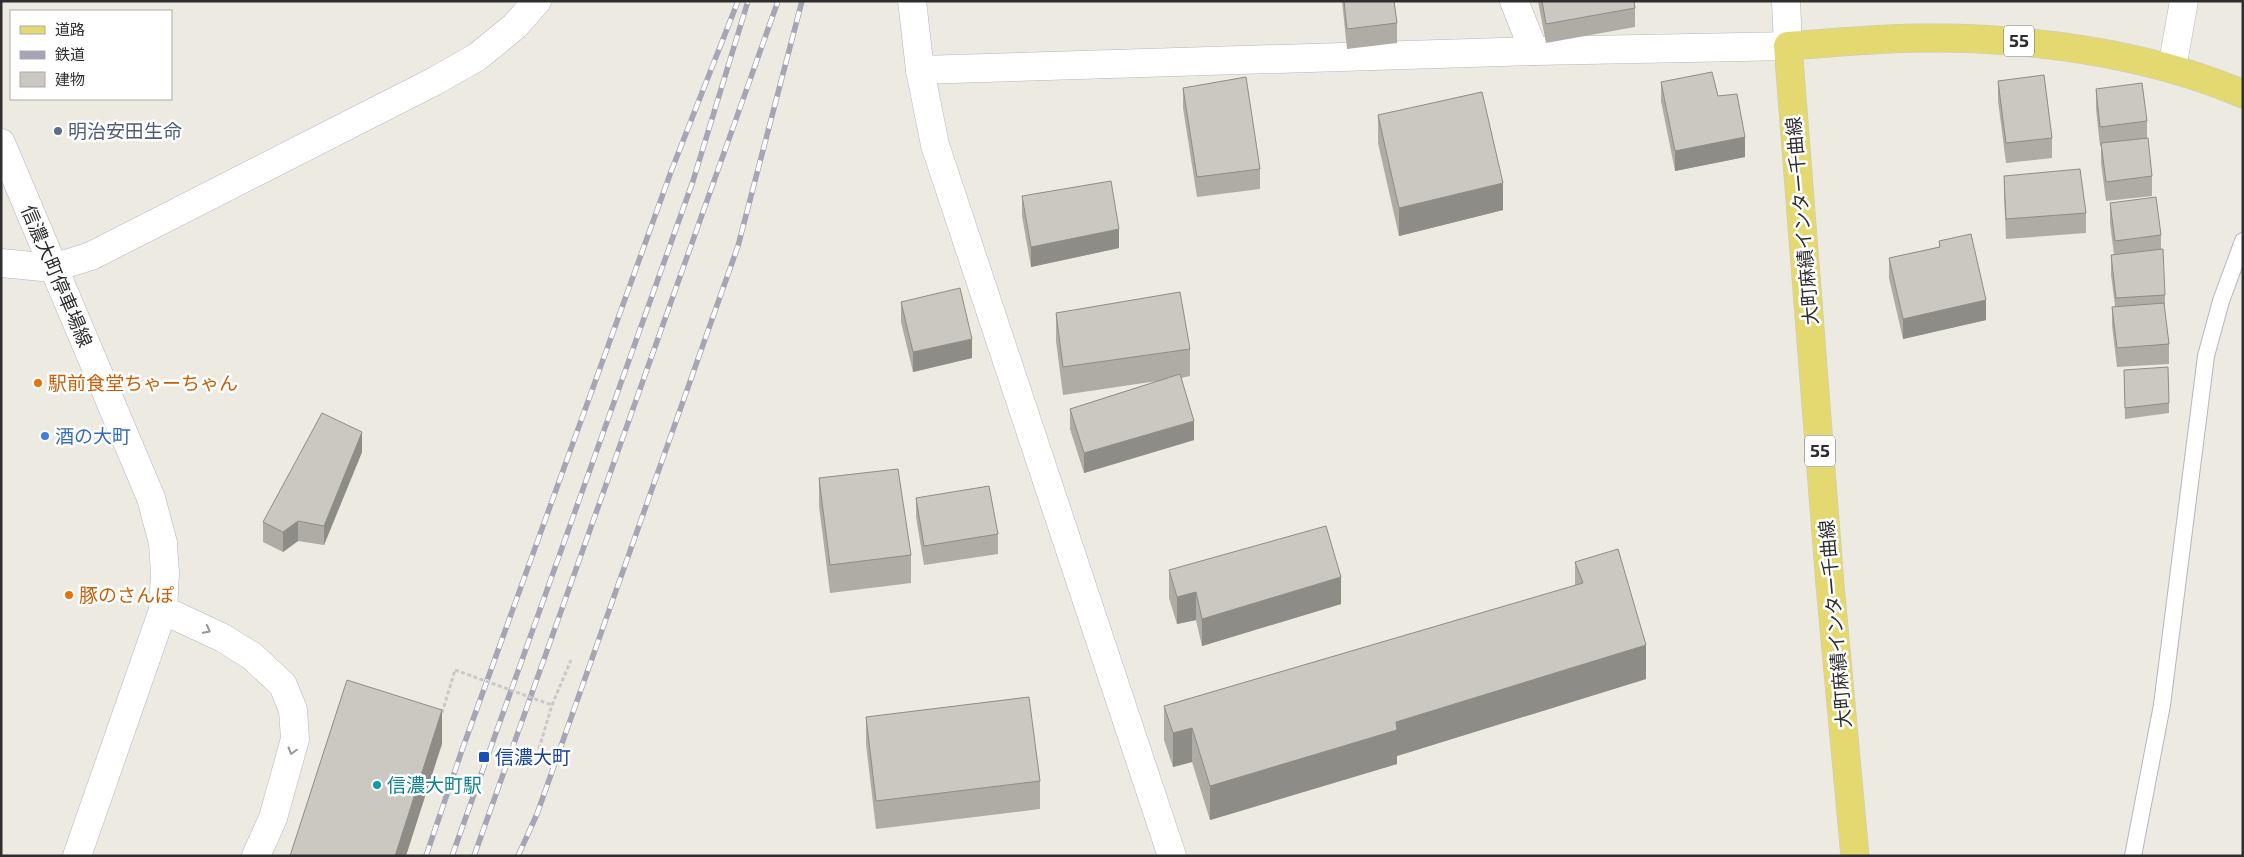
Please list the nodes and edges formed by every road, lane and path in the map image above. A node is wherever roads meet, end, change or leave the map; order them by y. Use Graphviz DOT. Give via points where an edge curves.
graph roads {
  1 [pos="538,1"];
  2 [pos="912,1"];
  3 [pos="1514,1"];
  4 [pos="1786,1"];
  5 [pos="2184,1"];
  6 [pos="1788,46"];
  7 [pos="1534,51"];
  8 [pos="2172,68"];
  9 [pos="920,70"];
  10 [pos="2243,94"];
  11 [pos="1,143"];
  12 [pos="2243,241"];
  13 [pos="1,263"];
  14 [pos="54,268"];
  15 [pos="163,610"];
  16 [pos="571,660"];
  17 [pos="552,705"];
  18 [pos="441,717"];
  19 [pos="537,755"];
  20 [pos="77,856"];
  21 [pos="256,856"];
  22 [pos="1172,856"];
  23 [pos="1855,856"];
  24 [pos="2133,856"];
  1 -- 14 [label="street" via="515,26 477,56 433,82 91,256"];
  2 -- 9 [label="street"];
  3 -- 7 [label="street"];
  4 -- 6 [label="street"];
  5 -- 8 [label="street"];
  6 -- 7 [label="street"];
  6 -- 8 [label="main road, 55" via="1924,38 2017,40"];
  6 -- 23 [label="main road, 大町麻績インター千曲線 / 55" via="1830,585"];
  7 -- 9 [label="street"];
  8 -- 10 [label="main road, 55"];
  9 -- 22 [label="street" via="938,154"];
  11 -- 14 [label="street, 信濃大町停車場線"];
  12 -- 24 [label="lane" via="2221,301 2206,356 2162,705"];
  13 -- 14 [label="street"];
  14 -- 15 [label="street, 信濃大町停車場線" via="151,498 163,543"];
  15 -- 20 [label="street, 信濃大町停車場線"];
  15 -- 21 [label="street, one-way" via="223,638 252,656 283,685 293,710 295,739 273,818"];
  16 -- 17 [label="path"];
  17 -- 18 [label="path, bridge" via="454,670"];
  17 -- 19 [label="path"];
}
